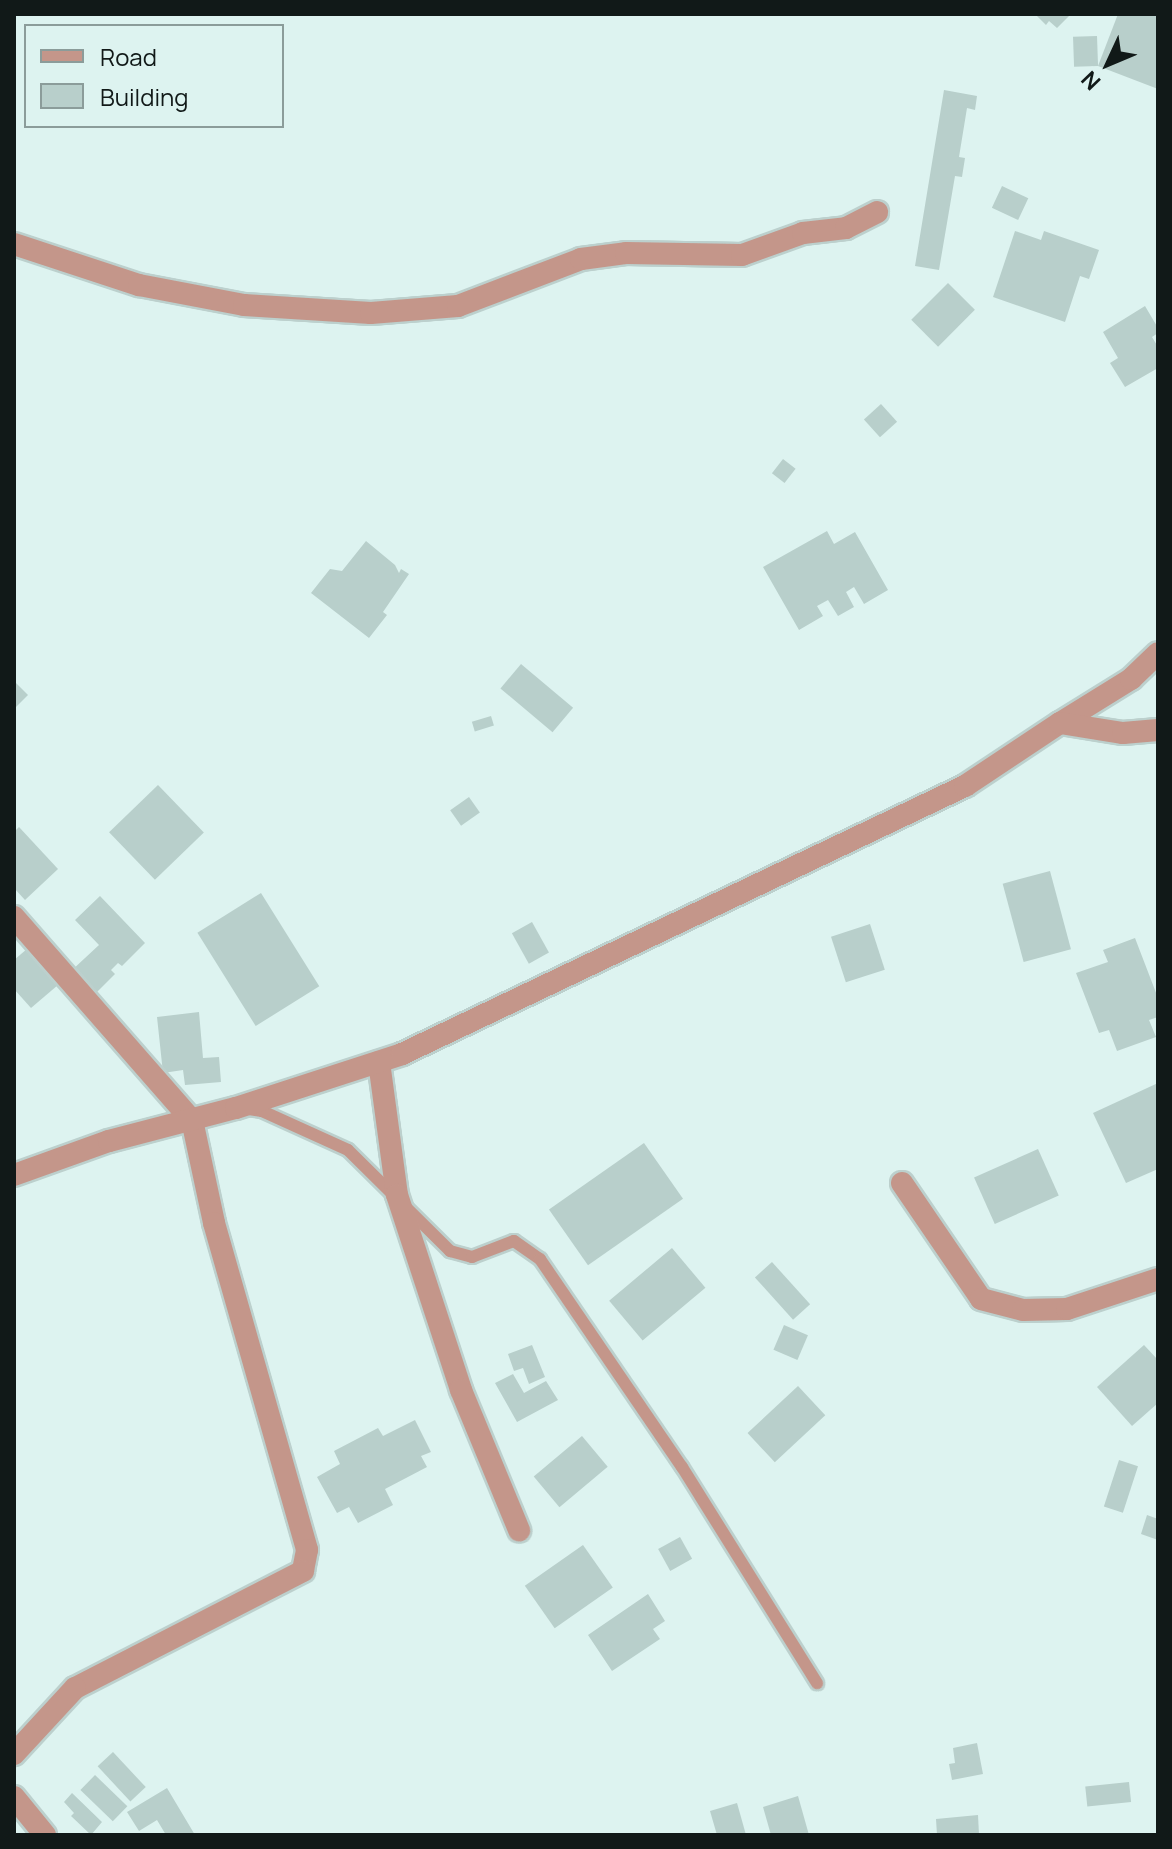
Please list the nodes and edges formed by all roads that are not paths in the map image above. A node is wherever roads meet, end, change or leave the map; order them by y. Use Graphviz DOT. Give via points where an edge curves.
graph roads {
  1 [pos="877,212"];
  2 [pos="14,244"];
  3 [pos="1158,653"];
  4 [pos="1060,723"];
  5 [pos="1158,730"];
  6 [pos="14,917"];
  7 [pos="379,1062"];
  8 [pos="236,1108"];
  9 [pos="192,1120"];
  10 [pos="14,1175"];
  11 [pos="902,1183"];
  12 [pos="397,1195"];
  13 [pos="1158,1279"];
  14 [pos="519,1530"];
  15 [pos="817,1683"];
  16 [pos="14,1754"];
  17 [pos="14,1797"];
  18 [pos="45,1835"];
  1 -- 2 [label="street" via="846,228 803,233 742,255 626,253 581,259 458,306 371,313 244,305 184,294 139,285"];
  3 -- 4 [label="street" via="1131,679"];
  4 -- 5 [label="street" via="1123,733"];
  4 -- 7 [label="street" via="965,786"];
  6 -- 9 [label="street"];
  7 -- 8 [label="street"];
  7 -- 12 [label="street"];
  8 -- 9 [label="street"];
  8 -- 12 [label="lane" via="262,1111 348,1150"];
  9 -- 10 [label="street" via="109,1141"];
  9 -- 16 [label="street" via="214,1223 307,1550 303,1571 75,1688"];
  11 -- 13 [label="street" via="981,1299 1023,1310 1067,1309"];
  12 -- 14 [label="street" via="461,1390"];
  12 -- 15 [label="lane" via="450,1251 472,1257 514,1241 540,1259 682,1467"];
  17 -- 18 [label="street"];
}
